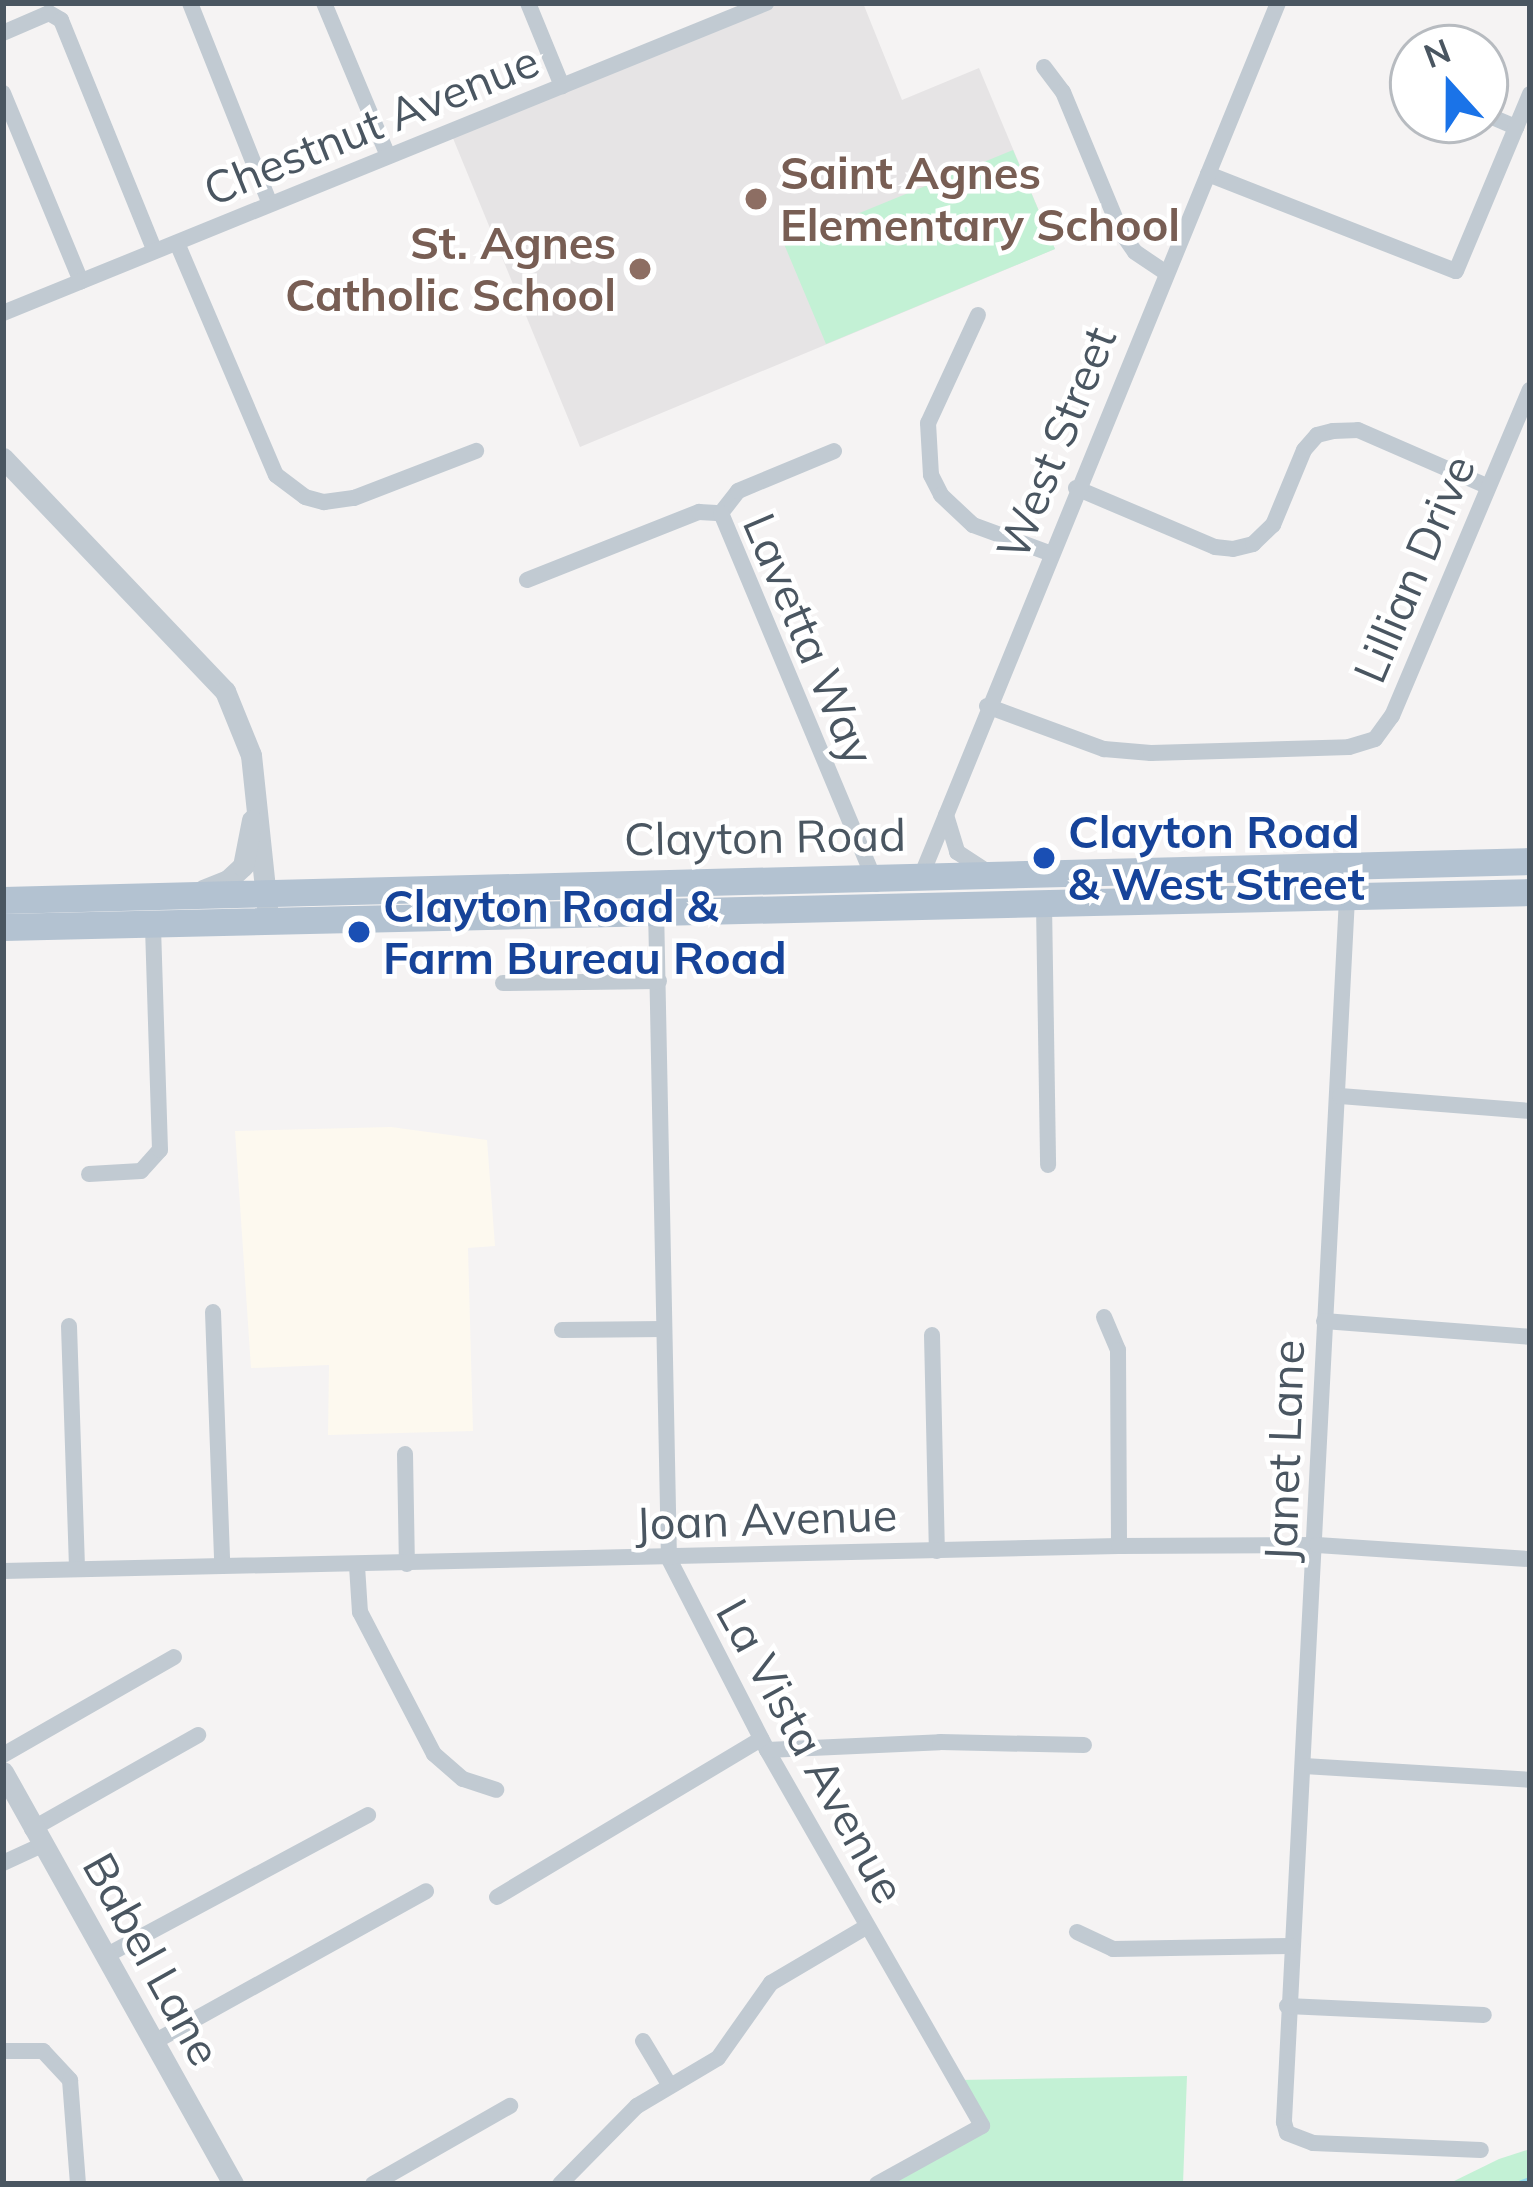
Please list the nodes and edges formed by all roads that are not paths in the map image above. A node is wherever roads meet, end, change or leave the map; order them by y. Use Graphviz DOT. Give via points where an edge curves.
graph roads {
  1 [pos="190,3"];
  2 [pos="324,3"];
  3 [pos="528,3"];
  4 [pos="766,3"];
  5 [pos="1278,3"];
  6 [pos="3,33"];
  7 [pos="1044,67"];
  8 [pos="562,86"];
  9 [pos="3,93"];
  10 [pos="1530,94"];
  11 [pos="1509,124"];
  12 [pos="1516,127"];
  13 [pos="388,156"];
  14 [pos="1208,174"];
  15 [pos="270,204"];
  16 [pos="177,243"];
  17 [pos="155,251"];
  18 [pos="1166,273"];
  19 [pos="81,280"];
  20 [pos="3,313"];
  21 [pos="978,315"];
  22 [pos="1530,390"];
  23 [pos="476,451"];
  24 [pos="834,451"];
  25 [pos="3,458"];
  26 [pos="1487,487"];
  27 [pos="1076,488"];
  28 [pos="721,513"];
  29 [pos="1049,554"];
  30 [pos="527,580"];
  31 [pos="987,706"];
  32 [pos="256,789"];
  33 [pos="946,814"];
  34 [pos="857,844"];
  35 [pos="1530,861"];
  36 [pos="997,874"];
  37 [pos="922,876"];
  38 [pos="870,878"];
  39 [pos="815,879"];
  40 [pos="656,882"];
  41 [pos="268,891"];
  42 [pos="1530,892"];
  43 [pos="194,893"];
  44 [pos="1347,898"];
  45 [pos="3,900"];
  46 [pos="1044,904"];
  47 [pos="896,907"];
  48 [pos="656,913"];
  49 [pos="266,920"];
  50 [pos="153,923"];
  51 [pos="3,927"];
  52 [pos="659,981"];
  53 [pos="503,983"];
  54 [pos="1340,1096"];
  55 [pos="1530,1111"];
  56 [pos="1048,1165"];
  57 [pos="89,1174"];
  58 [pos="213,1312"];
  59 [pos="1104,1317"];
  60 [pos="1324,1321"];
  61 [pos="69,1326"];
  62 [pos="664,1329"];
  63 [pos="562,1330"];
  64 [pos="932,1334"];
  65 [pos="1530,1337"];
  66 [pos="405,1454"];
  67 [pos="1318,1545"];
  68 [pos="1120,1546"];
  69 [pos="937,1551"];
  70 [pos="669,1559"];
  71 [pos="1530,1559"];
  72 [pos="222,1563"];
  73 [pos="407,1564"];
  74 [pos="357,1566"];
  75 [pos="77,1569"];
  76 [pos="3,1571"];
  77 [pos="174,1657"];
  78 [pos="199,1735"];
  79 [pos="764,1745"];
  80 [pos="1084,1745"];
  81 [pos="3,1754"];
  82 [pos="1304,1766"];
  83 [pos="3,1772"];
  84 [pos="1530,1780"];
  85 [pos="496,1790"];
  86 [pos="368,1816"];
  87 [pos="37,1837"];
  88 [pos="3,1863"];
  89 [pos="426,1891"];
  90 [pos="497,1897"];
  91 [pos="866,1927"];
  92 [pos="1077,1932"];
  93 [pos="1291,1946"];
  94 [pos="109,1954"];
  95 [pos="1287,2006"];
  96 [pos="1484,2014"];
  97 [pos="643,2041"];
  98 [pos="154,2042"];
  99 [pos="3,2051"];
  100 [pos="670,2086"];
  101 [pos="510,2106"];
  102 [pos="1481,2150"];
  103 [pos="77,2184"];
  104 [pos="233,2184"];
  105 [pos="373,2184"];
  106 [pos="560,2184"];
  107 [pos="877,2184"];
  1 -- 15 [label="street"];
  2 -- 13 [label="street"];
  3 -- 8 [label="street"];
  4 -- 8 [label="street, Chestnut Avenue"];
  5 -- 14 [label="street, West Street"];
  6 -- 17 [label="street" via="49,13 61,20"];
  7 -- 18 [label="street" via="1063,92 1121,232"];
  8 -- 13 [label="street, Chestnut Avenue"];
  9 -- 19 [label="street"];
  10 -- 12 [label="street"];
  11 -- 12 [label="street"];
  12 -- 14 [label="street" via="1456,271"];
  13 -- 15 [label="street, Chestnut Avenue"];
  14 -- 18 [label="street, West Street"];
  15 -- 16 [label="street, Chestnut Avenue"];
  16 -- 17 [label="street, Chestnut Avenue"];
  16 -- 23 [label="street" via="276,475 305,496 354,498"];
  17 -- 19 [label="street, Chestnut Avenue"];
  18 -- 27 [label="street, West Street"];
  19 -- 20 [label="street, Chestnut Avenue"];
  21 -- 29 [label="street" via="928,423 931,475 974,525"];
  22 -- 26 [label="street, Lillian Drive"];
  24 -- 28 [label="street" via="738,491"];
  25 -- 32 [label="street" via="225,691"];
  26 -- 27 [label="street" via="1358,430 1316,435 1273,525 1233,549"];
  26 -- 31 [label="street, Lillian Drive" via="1392,716 1375,739 1349,747 1151,753 1104,749"];
  27 -- 29 [label="street, West Street"];
  28 -- 30 [label="street, Lavetta Way" via="699,512"];
  28 -- 34 [label="street, Lavetta Way"];
  29 -- 31 [label="street, West Street"];
  31 -- 33 [label="street, West Street"];
  32 -- 41 [label="street"];
  32 -- 43 [label="street" via="243,866"];
  33 -- 36 [label="street" via="965,861"];
  33 -- 37 [label="street, West Street"];
  34 -- 38 [label="street, Lavetta Way"];
  34 -- 39 [label="street" via="837,871"];
  35 -- 36 [label="main road, Clayton Road"];
  36 -- 37 [label="main road, Clayton Road"];
  37 -- 38 [label="main road, Clayton Road"];
  37 -- 47 [label="street, West Street"];
  38 -- 39 [label="main road, Clayton Road"];
  38 -- 47 [label="street, Lavetta Way"];
  39 -- 40 [label="main road, Clayton Road"];
  40 -- 41 [label="main road, Clayton Road"];
  40 -- 48 [label="street, La Vista Avenue"];
  41 -- 43 [label="main road, Clayton Road"];
  41 -- 49 [label="street"];
  42 -- 44 [label="main road, Clayton Road"];
  43 -- 45 [label="main road, Clayton Road"];
  44 -- 46 [label="main road, Clayton Road"];
  44 -- 54 [label="street, Janet Lane"];
  46 -- 47 [label="main road, Clayton Road"];
  46 -- 56 [label="street"];
  47 -- 48 [label="main road, Clayton Road"];
  48 -- 49 [label="main road, Clayton Road"];
  48 -- 52 [label="street, La Vista Avenue"];
  49 -- 50 [label="main road, Clayton Road"];
  50 -- 51 [label="main road, Clayton Road"];
  50 -- 57 [label="street" via="160,1150 141,1171"];
  52 -- 53 [label="street"];
  52 -- 62 [label="street, La Vista Avenue"];
  54 -- 55 [label="street"];
  54 -- 60 [label="street, Janet Lane"];
  58 -- 72 [label="street"];
  59 -- 68 [label="street" via="1118,1350"];
  60 -- 65 [label="street"];
  60 -- 67 [label="street, Janet Lane"];
  61 -- 75 [label="street"];
  62 -- 63 [label="street"];
  62 -- 70 [label="street, La Vista Avenue"];
  64 -- 69 [label="street"];
  66 -- 73 [label="street"];
  67 -- 68 [label="street, Joan Avenue"];
  67 -- 71 [label="street, Joan Avenue"];
  67 -- 82 [label="street, Janet Lane"];
  68 -- 69 [label="street, Joan Avenue"];
  69 -- 70 [label="street, Joan Avenue"];
  70 -- 73 [label="street, Joan Avenue"];
  70 -- 79 [label="street, La Vista Avenue"];
  72 -- 74 [label="street, Joan Avenue"];
  72 -- 75 [label="street, Joan Avenue"];
  73 -- 74 [label="street, Joan Avenue"];
  74 -- 85 [label="street" via="360,1612 434,1754 463,1779"];
  75 -- 76 [label="street, Joan Avenue"];
  77 -- 81 [label="street"];
  78 -- 87 [label="street"];
  79 -- 80 [label="street"];
  79 -- 90 [label="street"];
  79 -- 91 [label="street, La Vista Avenue"];
  82 -- 84 [label="street"];
  82 -- 93 [label="street, Janet Lane"];
  83 -- 87 [label="street, Babel Lane"];
  86 -- 94 [label="street"];
  87 -- 88 [label="street"];
  87 -- 94 [label="street, Babel Lane"];
  89 -- 98 [label="street"];
  91 -- 100 [label="street" via="771,1983 733,2044"];
  91 -- 107 [label="street, La Vista Avenue" via="982,2126"];
  92 -- 93 [label="street" via="1113,1949"];
  93 -- 95 [label="street, Janet Lane"];
  94 -- 98 [label="street, Babel Lane"];
  95 -- 96 [label="street"];
  95 -- 102 [label="street, Janet Lane" via="1288,2133 1313,2143"];
  97 -- 100 [label="street"];
  98 -- 104 [label="street, Babel Lane"];
  99 -- 103 [label="street" via="43,2050 70,2080"];
  100 -- 106 [label="street" via="637,2107"];
  101 -- 105 [label="street"];
}
